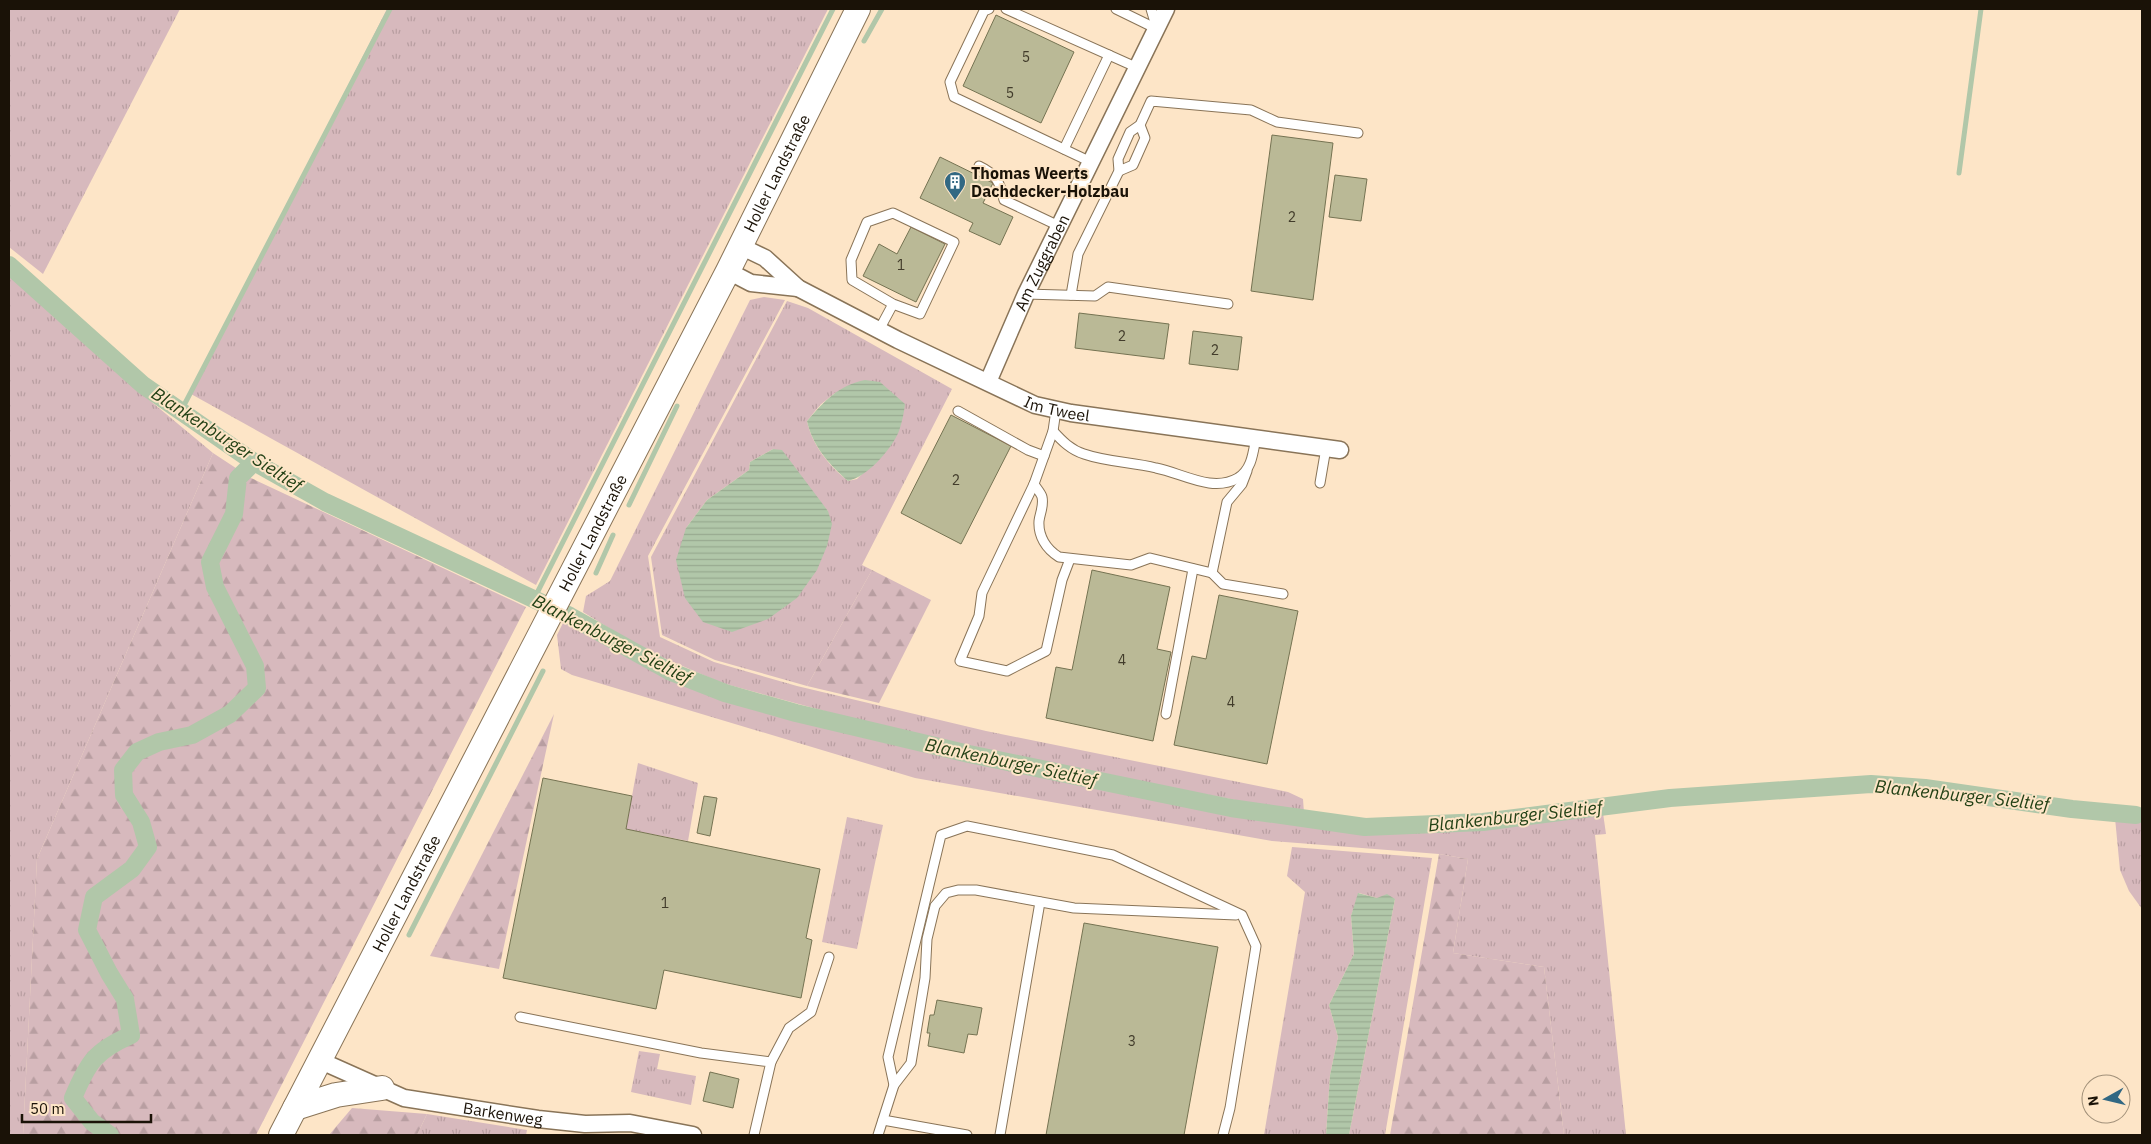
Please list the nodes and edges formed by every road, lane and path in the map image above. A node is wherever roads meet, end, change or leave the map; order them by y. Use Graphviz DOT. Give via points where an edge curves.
graph roads {
  1 [pos="858,9"];
  2 [pos="989,9"];
  3 [pos="1006,9"];
  4 [pos="1116,9"];
  5 [pos="1151,9"];
  6 [pos="1166,9"];
  7 [pos="1157,29"];
  8 [pos="1109,55"];
  9 [pos="1138,68"];
  10 [pos="1140,125"];
  11 [pos="1358,132"];
  12 [pos="1064,149"];
  13 [pos="1091,162"];
  14 [pos="980,166"];
  15 [pos="1119,170"];
  16 [pos="1059,226"];
  17 [pos="740,246"];
  18 [pos="728,271"];
  19 [pos="798,288"];
  20 [pos="1026,294"];
  21 [pos="1071,295"];
  22 [pos="893,304"];
  23 [pos="1228,304"];
  24 [pos="879,330"];
  25 [pos="988,382"];
  26 [pos="1056,410"];
  27 [pos="958,411"];
  28 [pos="1053,431"];
  29 [pos="1256,437"];
  30 [pos="1333,449"];
  31 [pos="1044,456"];
  32 [pos="1247,471"];
  33 [pos="1320,483"];
  34 [pos="1034,484"];
  35 [pos="1070,559"];
  36 [pos="1193,568"];
  37 [pos="1212,573"];
  38 [pos="1283,594"];
  39 [pos="1166,714"];
  40 [pos="1040,902"];
  41 [pos="1242,915"];
  42 [pos="830,957"];
  43 [pos="520,1017"];
  44 [pos="321,1060"];
  45 [pos="771,1062"];
  46 [pos="894,1084"];
  47 [pos="382,1088"];
  48 [pos="296,1108"];
  49 [pos="883,1120"];
  50 [pos="281,1135"];
  51 [pos="693,1135"];
  52 [pos="754,1135"];
  53 [pos="878,1135"];
  54 [pos="967,1135"];
  55 [pos="1000,1135"];
  56 [pos="1223,1135"];
  1 -- 17 [label="main road, Holler Landstraße"];
  2 -- 12 [label="lane" via="984,11 950,82 954,97"];
  3 -- 8 [label="lane"];
  4 -- 7 [label="lane"];
  5 -- 7 [label="lane"];
  6 -- 7 [label="street, Am Zuggraben"];
  7 -- 9 [label="street, Am Zuggraben"];
  8 -- 9 [label="lane"];
  8 -- 12 [label="lane"];
  9 -- 13 [label="street, Am Zuggraben"];
  10 -- 11 [label="lane" via="1151,100 1251,110 1277,122"];
  10 -- 15 [label="lane" via="1130,132 1118,159"];
  10 -- 15 [label="lane" via="1145,138 1133,165"];
  12 -- 13 [label="lane"];
  13 -- 16 [label="street, Am Zuggraben"];
  14 -- 16 [label="lane" via="992,172 1000,182 1004,200"];
  15 -- 21 [label="lane" via="1078,254"];
  16 -- 20 [label="street, Am Zuggraben"];
  17 -- 18 [label="main road, Holler Landstraße"];
  17 -- 19 [label="street, Im Tweel" via="765,258"];
  18 -- 19 [label="street, Im Tweel" via="751,283"];
  18 -- 44 [label="main road, Holler Landstraße"];
  19 -- 24 [label="street, Im Tweel"];
  20 -- 21 [label="lane"];
  20 -- 25 [label="street, Am Zuggraben"];
  21 -- 23 [label="lane" via="1095,296 1108,287"];
  22 -- 22 [label="lane" via="852,280 851,260 867,222 893,213 954,242 920,314"];
  22 -- 24 [label="lane"];
  24 -- 25 [label="street, Im Tweel"];
  25 -- 26 [label="street, Im Tweel" via="1035,405"];
  26 -- 28 [label="lane"];
  26 -- 29 [label="street, Im Tweel"];
  27 -- 31 [label="lane"];
  28 -- 31 [label="lane"];
  28 -- 32 [label="lane" via="1068,447 1083,454 1157,468 1206,483 1236,479"];
  29 -- 30 [label="street, Im Tweel"];
  29 -- 32 [label="lane"];
  30 -- 33 [label="lane"];
  31 -- 34 [label="lane"];
  32 -- 37 [label="lane" via="1242,484 1227,502"];
  34 -- 35 [label="lane" via="1042,496 1041,537 1052,553"];
  34 -- 35 [label="lane" via="982,593 979,616 960,661 1007,671 1046,651"];
  35 -- 36 [label="lane" via="1131,565 1150,558"];
  36 -- 37 [label="lane"];
  36 -- 39 [label="lane"];
  37 -- 38 [label="lane" via="1223,584"];
  40 -- 41 [label="lane" via="1074,908"];
  40 -- 46 [label="lane" via="976,890 958,890 946,893 935,906 927,939 925,978 911,1063"];
  40 -- 55 [label="lane"];
  41 -- 46 [label="lane" via="1113,855 967,826 941,835 888,1057"];
  41 -- 56 [label="lane" via="1256,946"];
  42 -- 45 [label="lane" via="811,1012 789,1028"];
  43 -- 45 [label="lane" via="701,1053"];
  44 -- 47 [label="street, Barkenweg"];
  44 -- 48 [label="main road, Holler Landstraße"];
  45 -- 52 [label="lane"];
  46 -- 49 [label="lane"];
  47 -- 48 [label="main road" via="336,1095"];
  47 -- 51 [label="street, Barkenweg" via="404,1098 538,1119 585,1124 630,1123"];
  48 -- 50 [label="main road, Holler Landstraße"];
  49 -- 53 [label="lane"];
  49 -- 54 [label="lane"];
}
